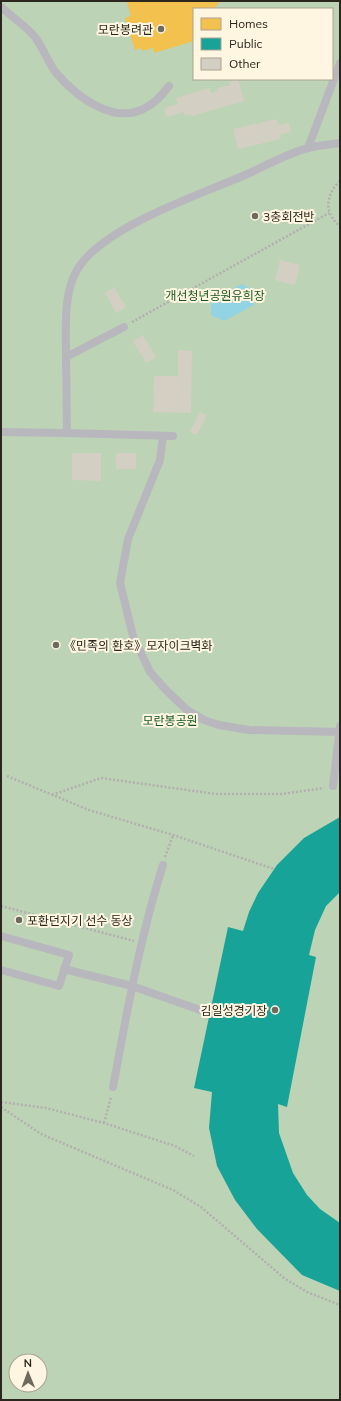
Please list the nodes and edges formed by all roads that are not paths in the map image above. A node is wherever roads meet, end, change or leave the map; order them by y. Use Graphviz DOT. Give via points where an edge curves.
graph roads {
  1 [pos="1,7"];
  2 [pos="340,63"];
  3 [pos="169,86"];
  4 [pos="339,143"];
  5 [pos="308,148"];
  6 [pos="124,327"];
  7 [pos="66,357"];
  8 [pos="1,432"];
  9 [pos="67,433"];
  10 [pos="163,436"];
  11 [pos="173,436"];
  12 [pos="340,730"];
  13 [pos="332,786"];
  14 [pos="163,865"];
  15 [pos="1,936"];
  16 [pos="1,970"];
  17 [pos="64,970"];
  18 [pos="132,986"];
  19 [pos="203,1011"];
  20 [pos="113,1087"];
  1 -- 3 [label="lane" via="35,37 57,74 86,101 103,110 133,112 147,107"];
  2 -- 5 [label="lane"];
  4 -- 5 [label="lane"];
  5 -- 7 [label="lane" via="143,219 117,233 94,250 77,270 70,292"];
  6 -- 7 [label="lane"];
  7 -- 9 [label="lane"];
  8 -- 9 [label="lane"];
  9 -- 10 [label="lane"];
  10 -- 11 [label="lane"];
  10 -- 12 [label="lane" via="160,460 128,539 120,583 133,636 150,672 187,710 219,725 249,730"];
  12 -- 13 [label="lane"];
  14 -- 18 [label="lane"];
  15 -- 17 [label="lane" via="69,955"];
  16 -- 17 [label="lane" via="59,986"];
  17 -- 18 [label="lane"];
  18 -- 19 [label="lane"];
  18 -- 20 [label="lane"];
}
